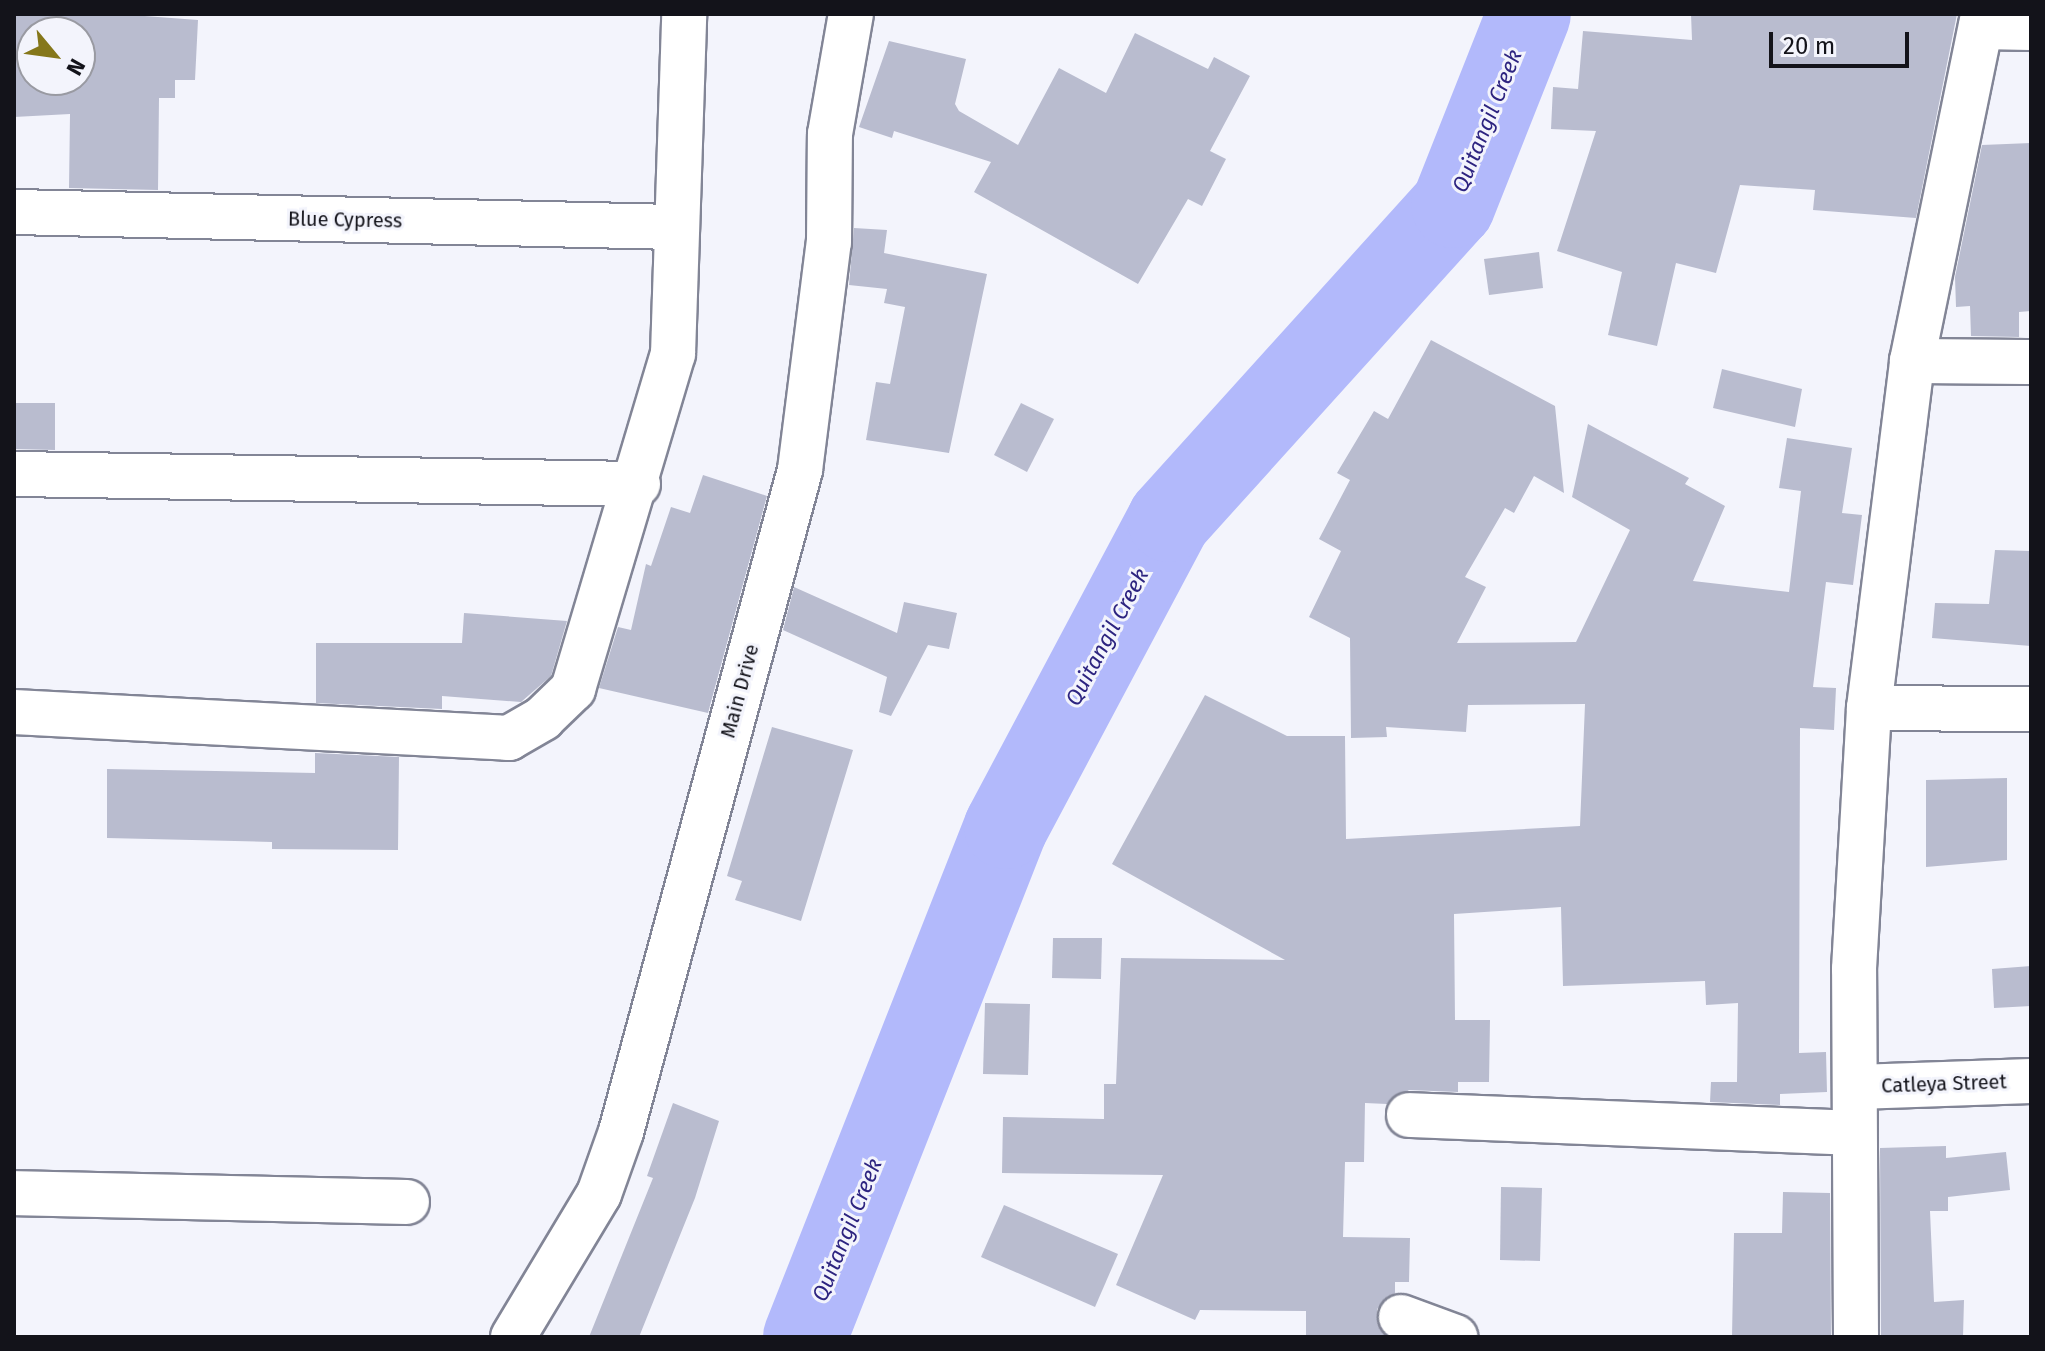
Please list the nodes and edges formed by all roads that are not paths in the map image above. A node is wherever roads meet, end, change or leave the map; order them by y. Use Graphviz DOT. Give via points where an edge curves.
graph roads {
  1 [pos="684,14"];
  2 [pos="851,14"];
  3 [pos="1982,20"];
  4 [pos="2031,28"];
  5 [pos="14,212"];
  6 [pos="675,227"];
  7 [pos="1912,361"];
  8 [pos="2031,362"];
  9 [pos="14,474"];
  10 [pos="638,484"];
  11 [pos="1869,708"];
  12 [pos="2031,709"];
  13 [pos="14,712"];
  14 [pos="2031,1081"];
  15 [pos="1857,1087"];
  16 [pos="1409,1115"];
  17 [pos="1853,1133"];
  18 [pos="14,1193"];
  19 [pos="407,1202"];
  20 [pos="1401,1317"];
  21 [pos="513,1337"];
  22 [pos="1455,1337"];
  23 [pos="1856,1337"];
  1 -- 6 [label="street"];
  2 -- 21 [label="street, Main Drive" via="830,134 829,242 800,470 621,1132 599,1194"];
  3 -- 4 [label="street"];
  3 -- 7 [label="street"];
  5 -- 6 [label="street, Blue Cypress"];
  6 -- 10 [label="street" via="673,354"];
  7 -- 8 [label="street"];
  7 -- 11 [label="street"];
  9 -- 10 [label="street"];
  10 -- 13 [label="street" via="573,689 543,718 509,738"];
  11 -- 12 [label="street"];
  11 -- 15 [label="street" via="1854,969"];
  14 -- 15 [label="street, Catleya Street"];
  15 -- 17 [label="street"];
  16 -- 17 [label="street"];
  17 -- 23 [label="street"];
  18 -- 19 [label="street"];
  20 -- 22 [label="street"];
}
